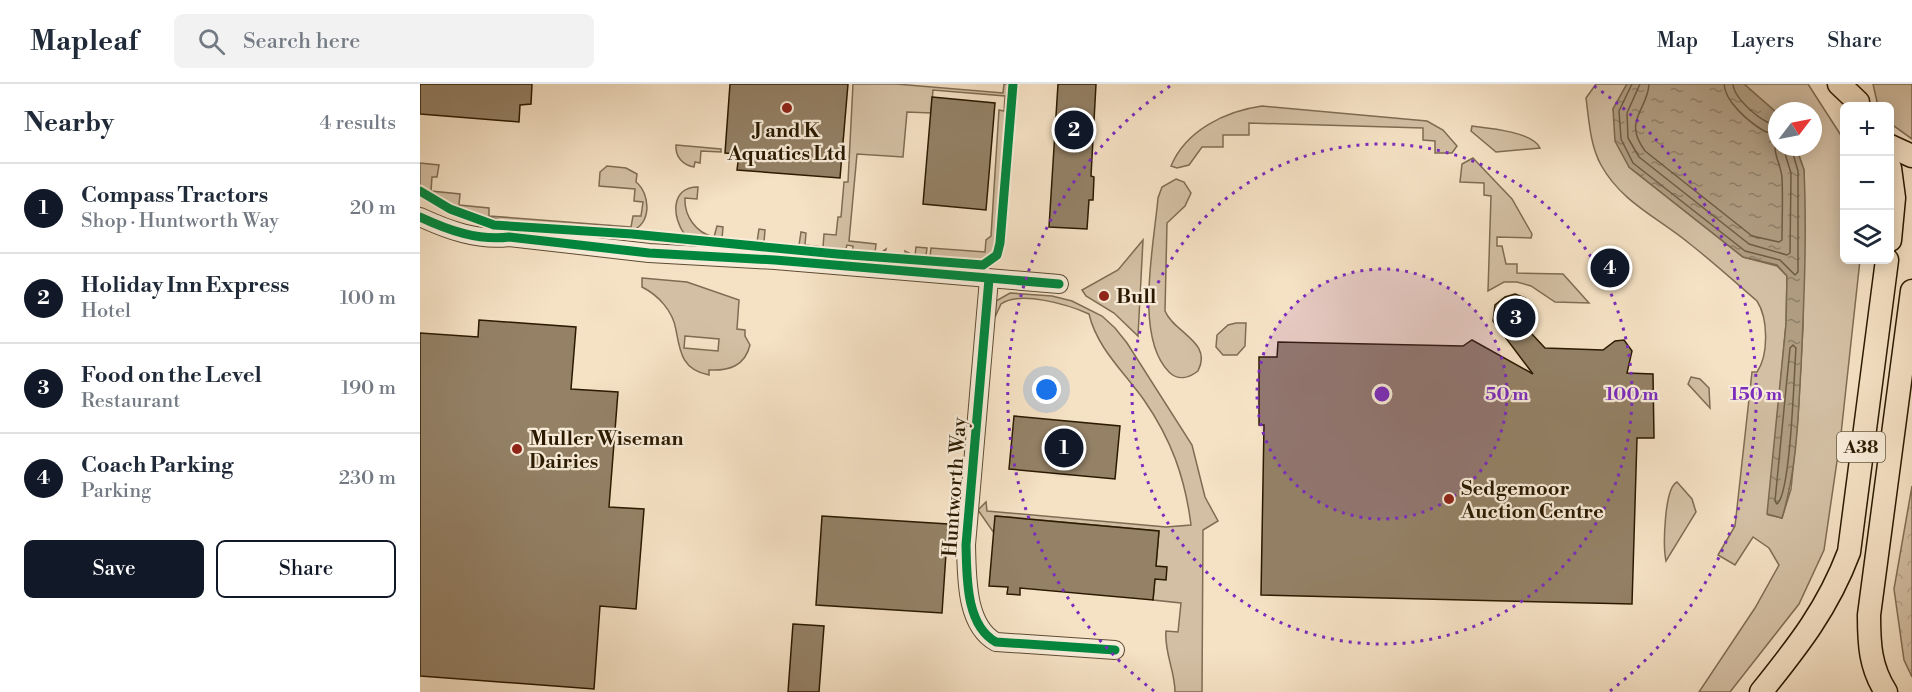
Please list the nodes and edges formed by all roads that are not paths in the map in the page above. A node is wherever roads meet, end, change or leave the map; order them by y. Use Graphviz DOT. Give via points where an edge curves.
graph roads {
  1 [pos="1839,84"];
  2 [pos="1857,98"];
  3 [pos="1894,148"];
  4 [pos="1912,156"];
  5 [pos="420,205"];
  6 [pos="420,218"];
  7 [pos="493,239"];
  8 [pos="1886,264"];
  9 [pos="989,279"];
  10 [pos="1059,284"];
  11 [pos="1912,291"];
  12 [pos="1115,650"];
  13 [pos="1761,692"];
  14 [pos="1886,692"];
  1 -- 2 [label="main road"];
  3 -- 4 [label="main road"];
  5 -- 7 [label="street"];
  6 -- 7 [label="street" via="454,232"];
  7 -- 9 [label="street" via="509,237 650,253"];
  8 -- 13 [label="main road, A38" via="1849,552 1821,614"];
  9 -- 10 [label="street"];
  9 -- 12 [label="street, Huntworth Way" via="967,521 967,574 975,616 987,637 996,642"];
  11 -- 14 [label="main road, A38" via="1869,615 1870,656"];
}
